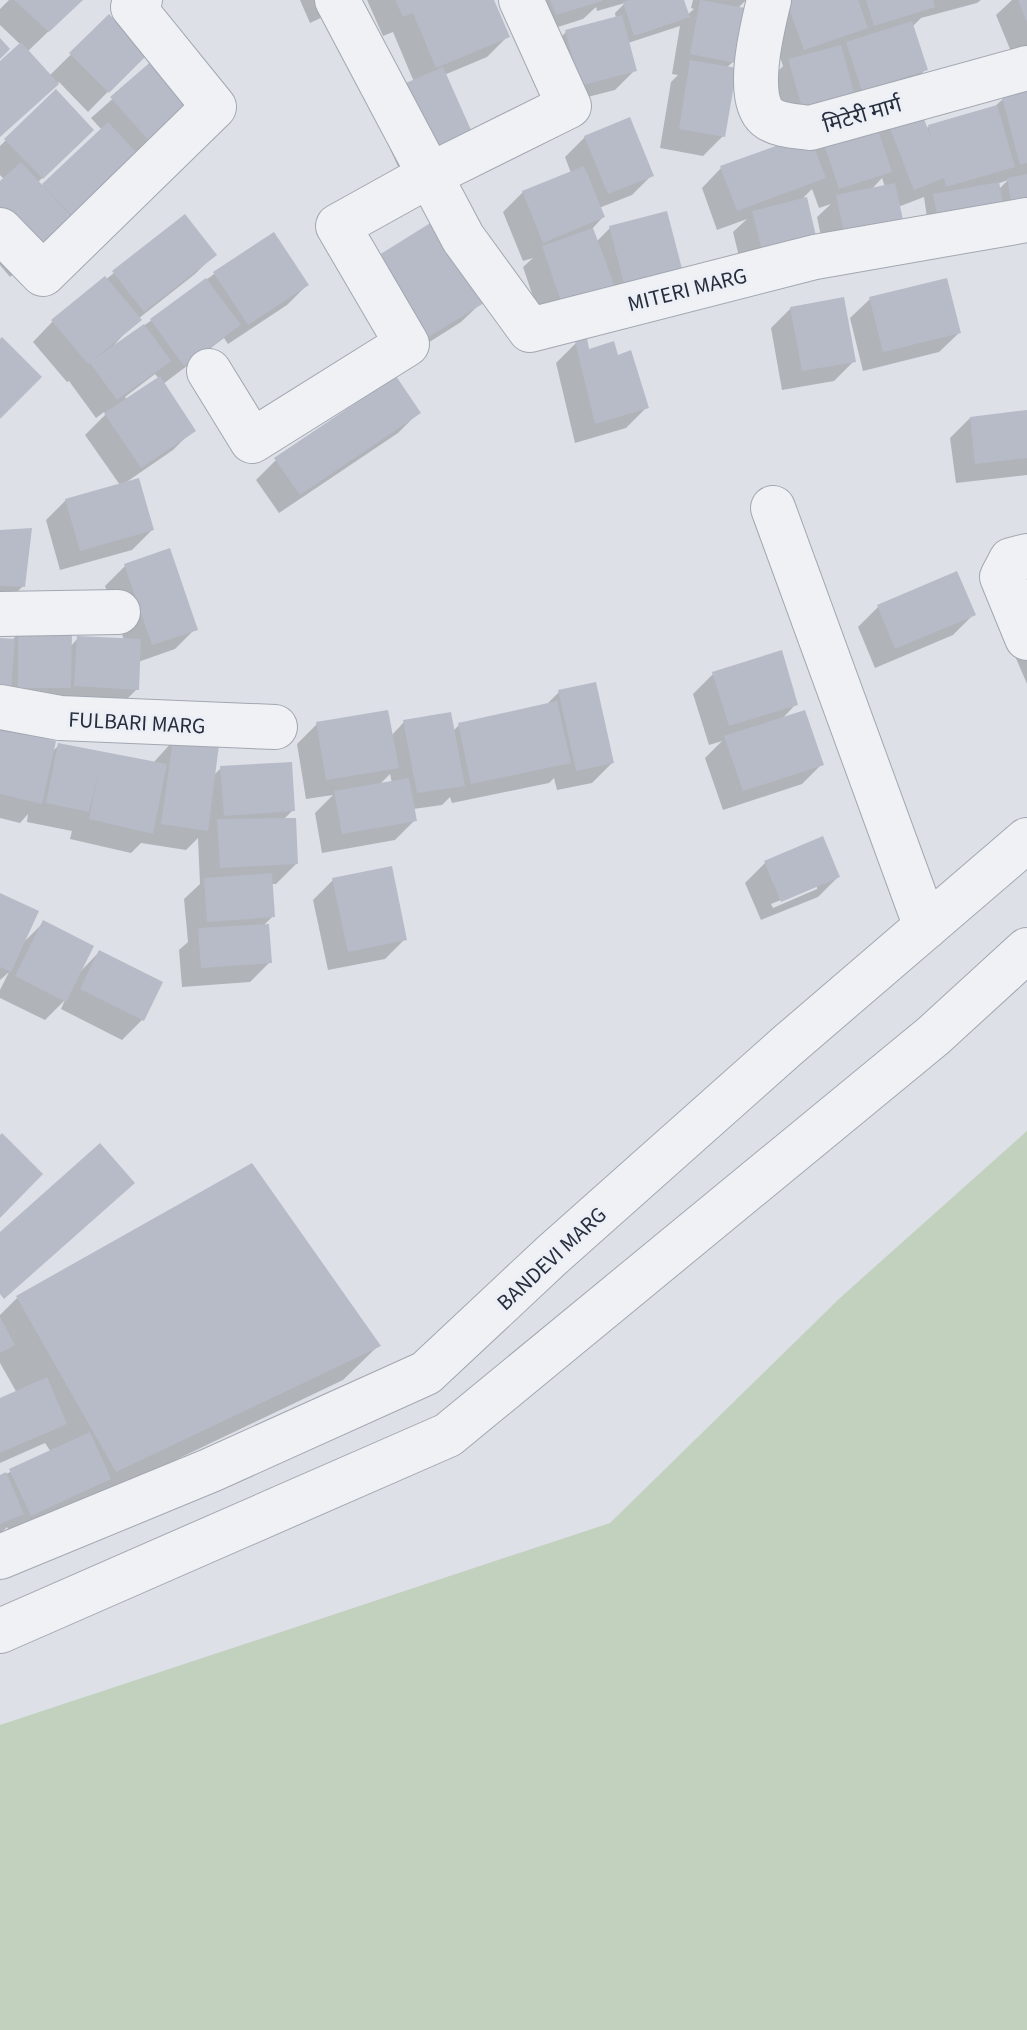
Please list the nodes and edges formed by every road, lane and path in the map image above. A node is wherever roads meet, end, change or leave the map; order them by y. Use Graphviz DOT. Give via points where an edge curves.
graph roads {
  1 [pos="140,0"];
  2 [pos="337,0"];
  3 [pos="521,0"];
  4 [pos="769,0"];
  5 [pos="1027,68"];
  6 [pos="428,176"];
  7 [pos="1027,220"];
  8 [pos="0,230"];
  9 [pos="209,371"];
  10 [pos="773,508"];
  11 [pos="1027,556"];
  12 [pos="118,612"];
  13 [pos="0,614"];
  14 [pos="1027,638"];
  15 [pos="0,707"];
  16 [pos="275,727"];
  17 [pos="1027,840"];
  18 [pos="926,927"];
  19 [pos="1027,950"];
  20 [pos="0,1557"];
  21 [pos="0,1631"];
  1 -- 8 [label="street" via="133,7 214,107 43,274"];
  2 -- 6 [label="street, MITERI MARG"];
  3 -- 6 [label="street" via="569,106"];
  4 -- 5 [label="street, मिटेरी मार्ग" via="758,43 758,101 766,116 782,124 810,128"];
  6 -- 7 [label="street, MITERI MARG" via="463,238 530,330 815,257"];
  6 -- 9 [label="street" via="338,226 407,344 252,441"];
  10 -- 18 [label="street"];
  11 -- 14 [label="street" via="1011,560 1002,577"];
  12 -- 13 [label="street"];
  15 -- 16 [label="street, FULBARI MARG" via="60,718"];
  17 -- 18 [label="street, BANDEVI MARG"];
  18 -- 20 [label="street, BANDEVI MARG" via="563,1245 426,1373"];
  19 -- 21 [label="street" via="933,1036 448,1435"];
}
